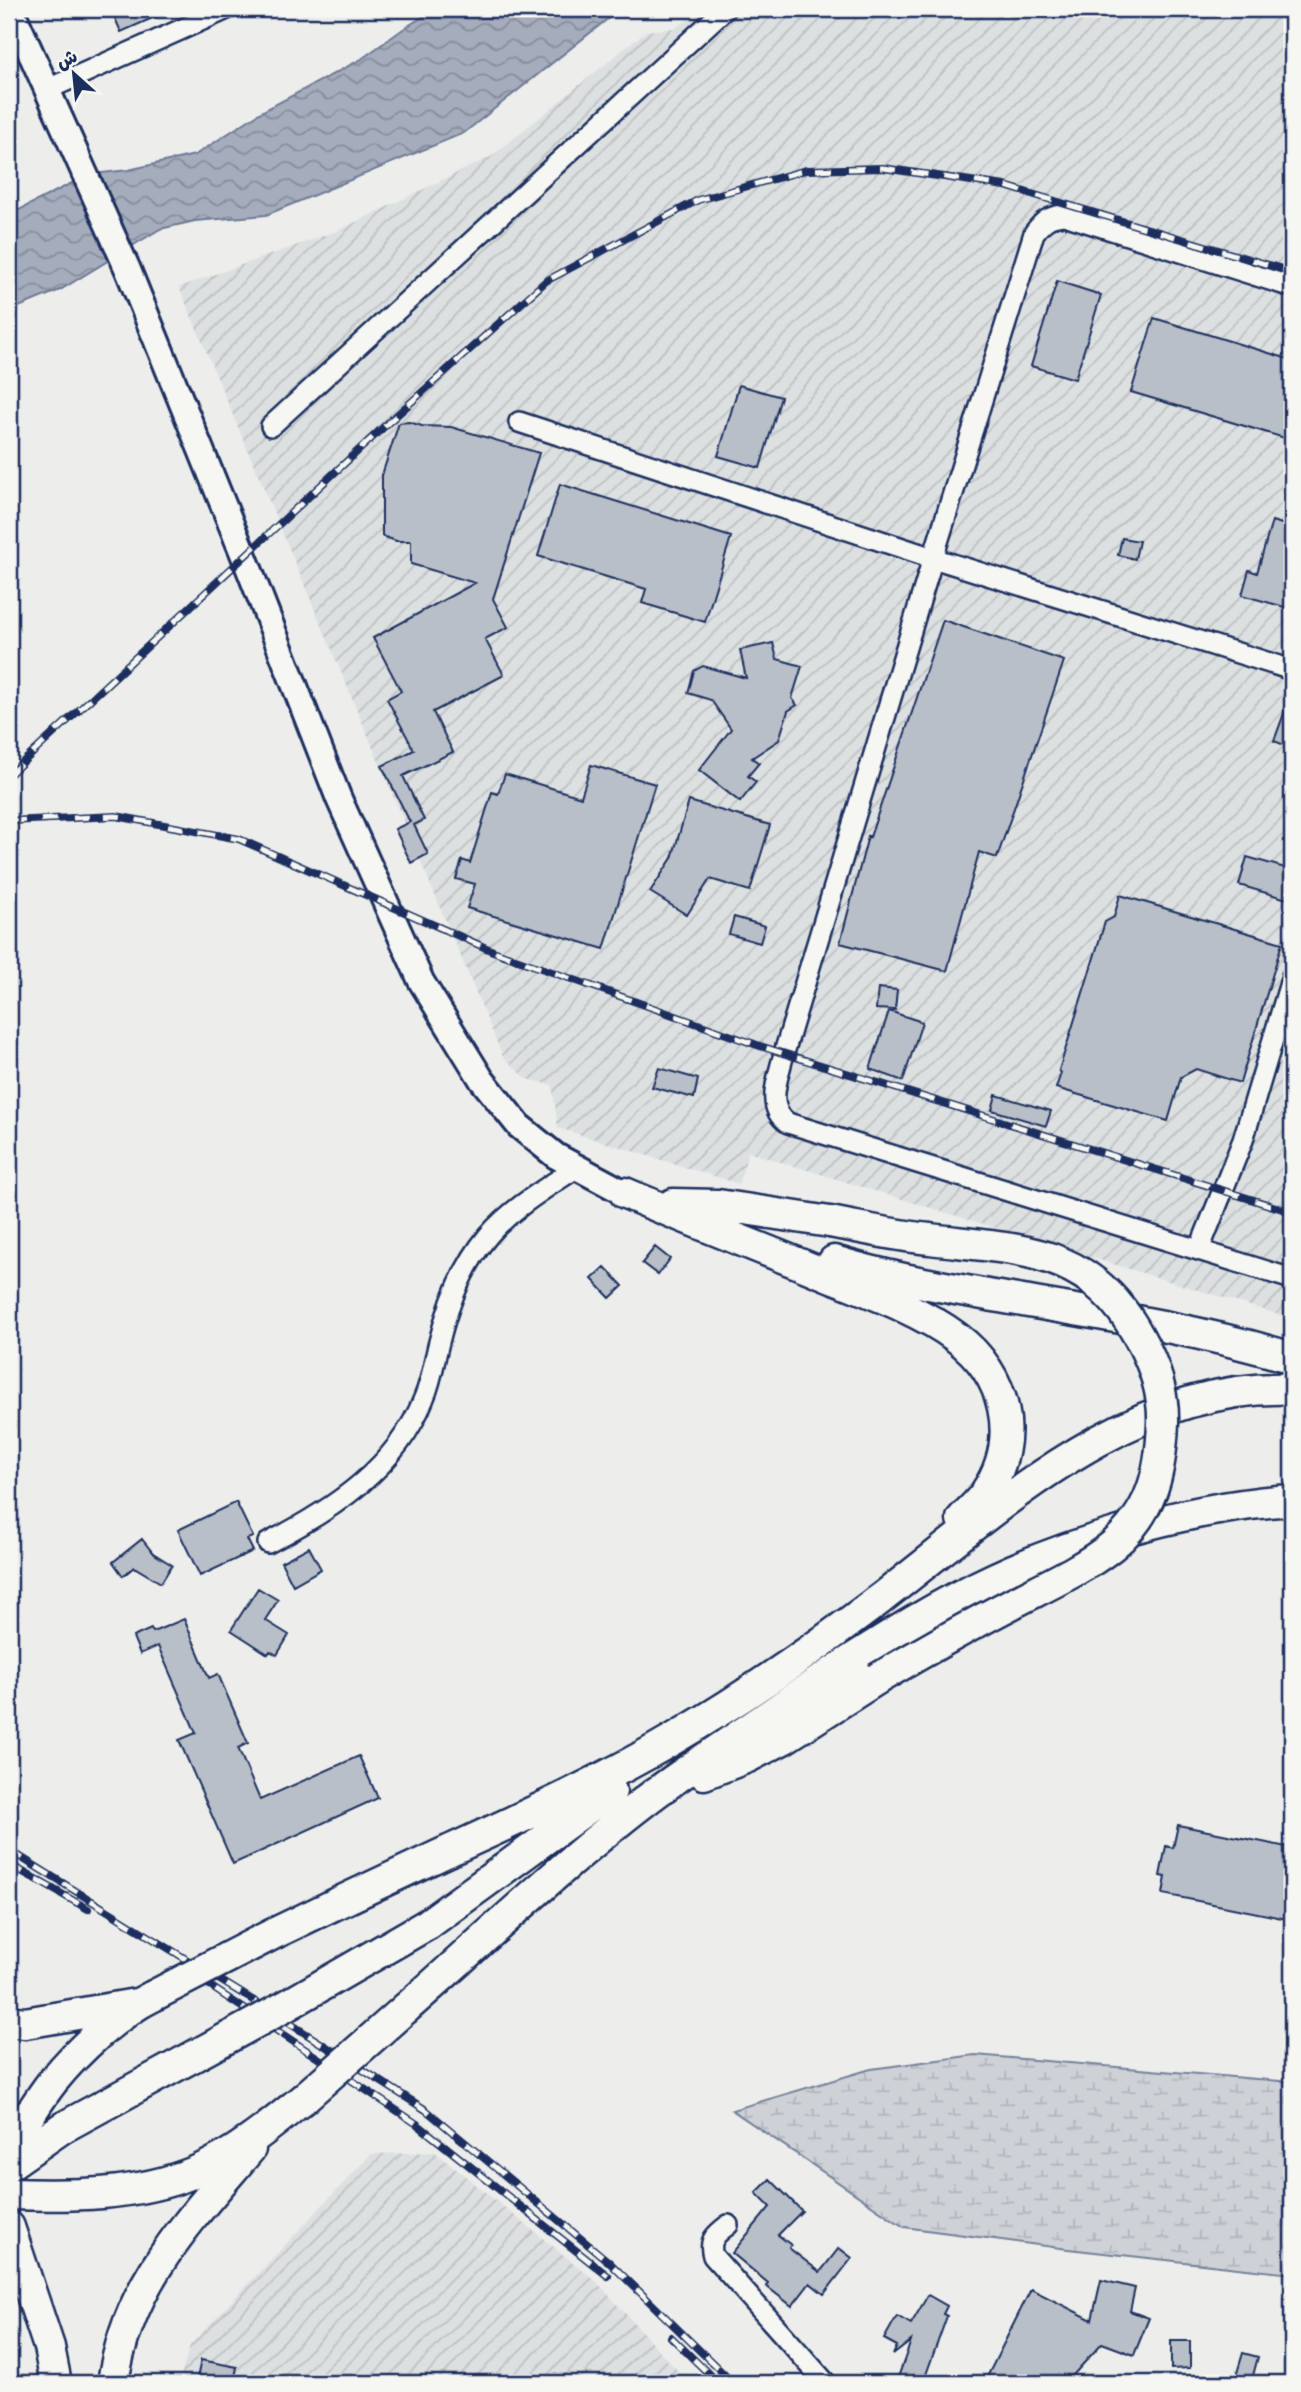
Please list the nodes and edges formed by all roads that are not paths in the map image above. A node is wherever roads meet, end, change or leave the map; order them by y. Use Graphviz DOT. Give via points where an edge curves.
graph roads {
  1 [pos="11,9"];
  2 [pos="227,9"];
  3 [pos="725,9"];
  4 [pos="46,90"];
  5 [pos="1292,288"];
  6 [pos="519,422"];
  7 [pos="271,426"];
  8 [pos="933,558"];
  9 [pos="1292,670"];
  10 [pos="1292,976"];
  11 [pos="576,1168"];
  12 [pos="625,1193"];
  13 [pos="673,1204"];
  14 [pos="1199,1250"];
  15 [pos="1292,1279"];
  16 [pos="1292,1358"];
  17 [pos="1292,1389"];
  18 [pos="1292,1500"];
  19 [pos="268,1543"];
  20 [pos="878,1600"];
  21 [pos="736,1702"];
  22 [pos="658,1791"];
  23 [pos="145,2000"];
  24 [pos="9,2021"];
  25 [pos="268,2127"];
  26 [pos="9,2149"];
  27 [pos="9,2180"];
  28 [pos="22,2194"];
  29 [pos="728,2225"];
  30 [pos="9,2227"];
  31 [pos="56,2383"];
  32 [pos="113,2383"];
  33 [pos="826,2383"];
  1 -- 4 [label="main road"];
  2 -- 4 [label="street"];
  3 -- 7 [label="street"];
  4 -- 11 [label="main road" via="128,270 339,799 421,981 503,1108 535,1140"];
  5 -- 8 [label="street" via="1064,215 1042,222 1034,233"];
  6 -- 8 [label="street"];
  8 -- 9 [label="street"];
  8 -- 14 [label="street" via="784,1054 776,1111 788,1123"];
  10 -- 14 [label="street" via="1243,1140"];
  11 -- 12 [label="main road"];
  11 -- 19 [label="street" via="513,1213 488,1236 471,1261 446,1316 425,1398 402,1441 354,1491"];
  12 -- 13 [label="highway"];
  12 -- 20 [label="highway" via="916,1315 956,1337 980,1359 1000,1392 1007,1426 1003,1458 987,1491"];
  13 -- 16 [label="highway" via="766,1240 894,1278 1171,1328"];
  13 -- 22 [label="highway, bridge" via="718,1205 1041,1254 1083,1273 1127,1313 1146,1350 1163,1416 1160,1468 1149,1499 1113,1545 1083,1566 932,1646 783,1739"];
  14 -- 15 [label="street"];
  17 -- 20 [label="highway" via="1237,1392 1195,1401 1099,1440 1050,1470"];
  18 -- 22 [label="highway" via="1165,1520 1009,1572 959,1596 840,1667"];
  20 -- 21 [label="highway"];
  21 -- 23 [label="highway, bridge" via="606,1779 275,1933"];
  21 -- 26 [label="highway, bridge" via="428,1924 62,2128"];
  22 -- 25 [label="highway, bridge"];
  23 -- 24 [label="highway" via="35,2021"];
  23 -- 26 [label="highway" via="74,2058"];
  25 -- 28 [label="highway" via="197,2171 153,2186 103,2194"];
  25 -- 32 [label="highway" via="153,2270 130,2318"];
  27 -- 28 [label="highway"];
  29 -- 33 [label="street" via="712,2240 713,2256"];
  30 -- 31 [label="highway" via="49,2347"];
}
